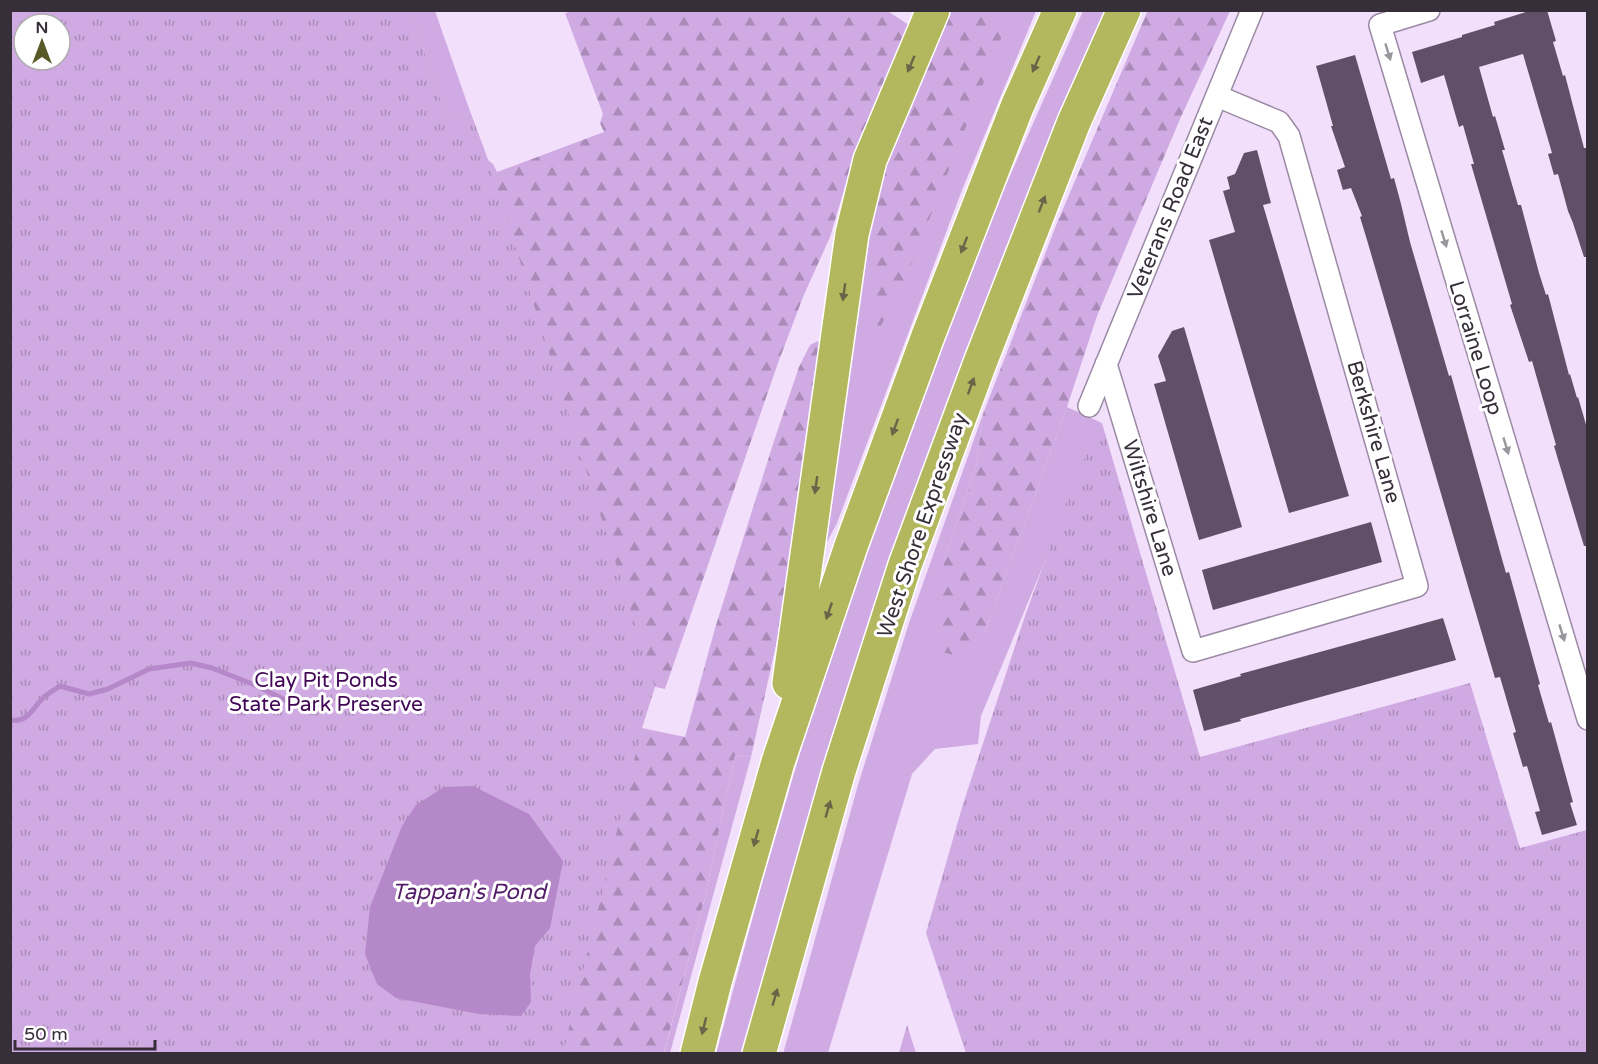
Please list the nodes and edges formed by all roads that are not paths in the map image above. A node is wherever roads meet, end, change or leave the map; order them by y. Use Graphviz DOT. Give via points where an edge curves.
graph roads {
  1 [pos="933,10"];
  2 [pos="1060,10"];
  3 [pos="1124,10"];
  4 [pos="1252,10"];
  5 [pos="1428,10"];
  6 [pos="1216,96"];
  7 [pos="1106,364"];
  8 [pos="1089,406"];
  9 [pos="1193,651"];
  10 [pos="1587,719"];
  11 [pos="778,762"];
  12 [pos="698,1053"];
  13 [pos="759,1053"];
  1 -- 11 [label="highway, one-way" via="870,160 852,234"];
  2 -- 11 [label="highway, one-way" via="1017,107 928,336"];
  13 -- 3 [label="highway, West Shore Expressway, one-way" via="839,771 905,565 1065,144"];
  4 -- 6 [label="street, Veterans Road East"];
  5 -- 10 [label="street, Lorraine Loop, one-way" via="1380,25"];
  6 -- 7 [label="street, Veterans Road East"];
  6 -- 9 [label="street, Berkshire Lane" via="1279,122 1289,136 1417,586"];
  7 -- 8 [label="street, Veterans Road East"];
  7 -- 9 [label="street, Wiltshire Lane"];
  11 -- 12 [label="highway, one-way"];
}
